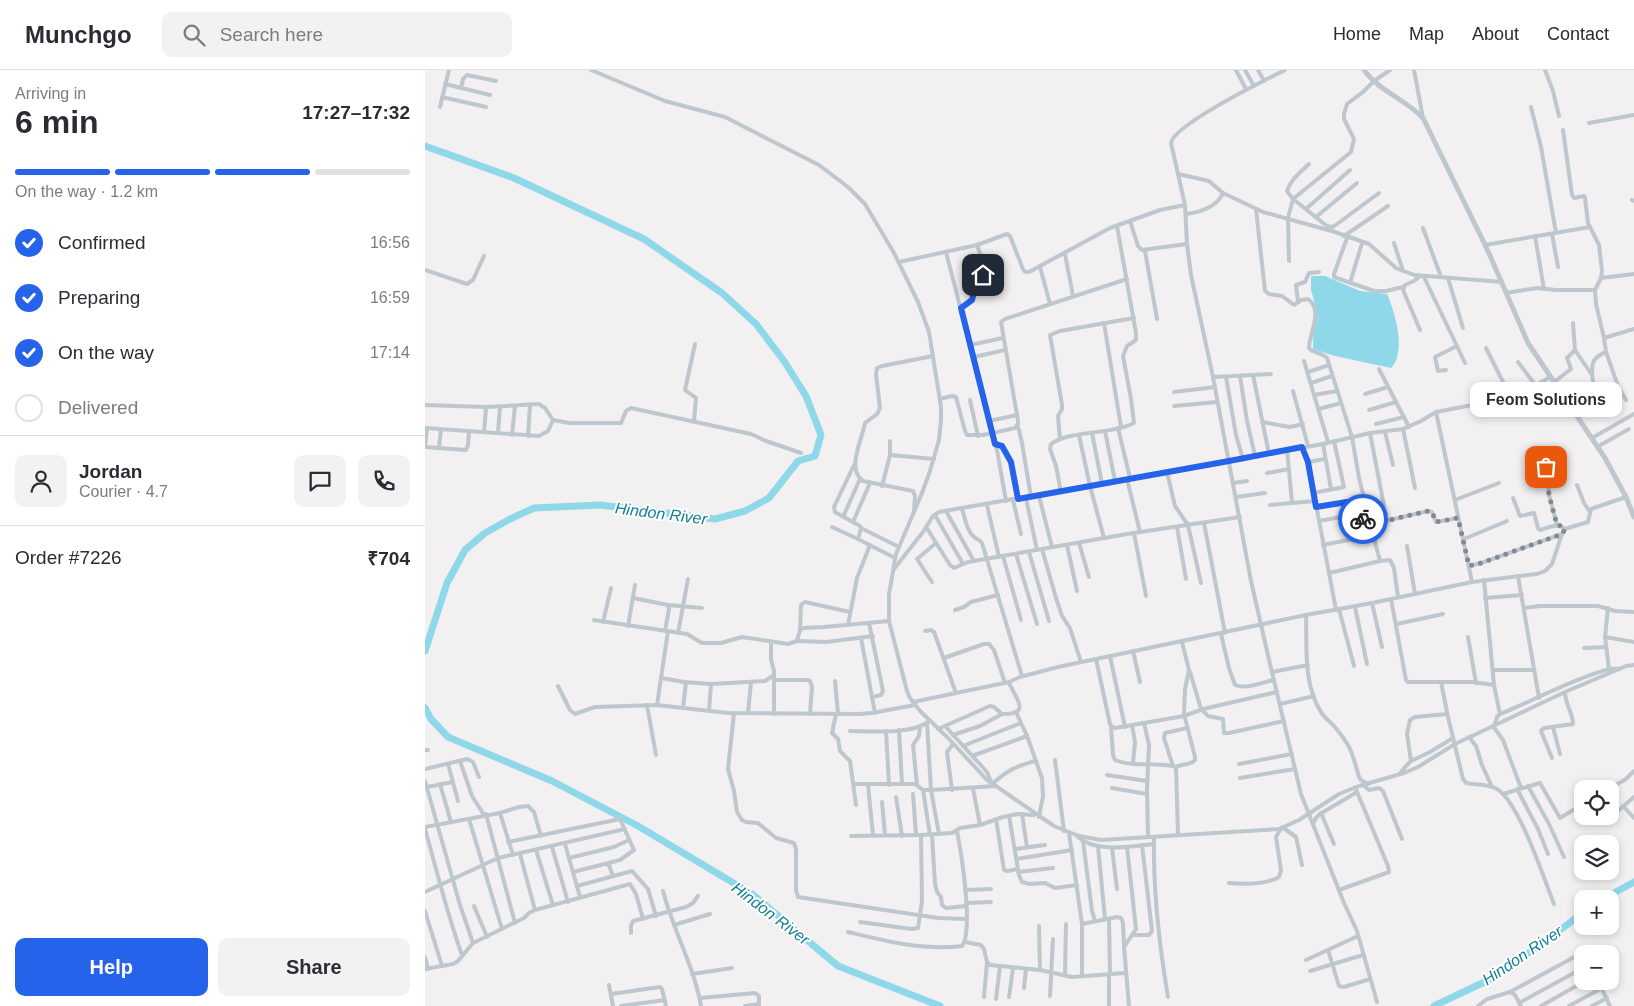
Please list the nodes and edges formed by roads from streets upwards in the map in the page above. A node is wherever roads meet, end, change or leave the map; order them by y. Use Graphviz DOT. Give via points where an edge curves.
graph roads {
  1 [pos="449,70"];
  2 [pos="591,70"];
  3 [pos="1236,70"];
  4 [pos="1245,70"];
  5 [pos="1258,70"];
  6 [pos="1271,70"];
  7 [pos="1284,70"];
  8 [pos="1364,70"];
  9 [pos="1390,70"];
  10 [pos="1414,70"];
  11 [pos="1545,70"];
  12 [pos="1274,76"];
  13 [pos="496,81"];
  14 [pos="1265,81"];
  15 [pos="1374,81"];
  16 [pos="445,84"];
  17 [pos="1254,86"];
  18 [pos="461,88"];
  19 [pos="1246,89"];
  20 [pos="490,95"];
  21 [pos="442,97"];
  22 [pos="440,107"];
  23 [pos="486,107"];
  24 [pos="1531,107"];
  25 [pos="1634,115"];
  26 [pos="1559,116"];
  27 [pos="1423,118"];
  28 [pos="1589,123"];
  29 [pos="1563,130"];
  30 [pos="1309,164"];
  31 [pos="1350,170"];
  32 [pos="1178,174"];
  33 [pos="1357,183"];
  34 [pos="1223,193"];
  35 [pos="1379,193"];
  36 [pos="1293,199"];
  37 [pos="1185,205"];
  38 [pos="1388,206"];
  39 [pos="1256,209"];
  40 [pos="1306,209"];
  41 [pos="1186,214"];
  42 [pos="1316,217"];
  43 [pos="1287,218"];
  44 [pos="1130,221"];
  45 [pos="1117,226"];
  46 [pos="1590,227"];
  47 [pos="1423,228"];
  48 [pos="1554,233"];
  49 [pos="1535,236"];
  50 [pos="1346,237"];
  51 [pos="1362,242"];
  52 [pos="1394,243"];
  53 [pos="1187,244"];
  54 [pos="977,245"];
  55 [pos="1485,245"];
  56 [pos="1145,250"];
  57 [pos="946,252"];
  58 [pos="1065,254"];
  59 [pos="484,256"];
  60 [pos="1289,261"];
  61 [pos="899,262"];
  62 [pos="1040,267"];
  63 [pos="1558,267"];
  64 [pos="425,270"];
  65 [pos="1403,271"];
  66 [pos="1319,272"];
  67 [pos="1634,274"];
  68 [pos="1422,277"];
  69 [pos="1441,277"];
  70 [pos="1448,278"];
  71 [pos="1601,278"];
  72 [pos="1127,279"];
  73 [pos="1502,282"];
  74 [pos="1350,283"];
  75 [pos="1403,287"];
  76 [pos="1545,289"];
  77 [pos="1595,290"];
  78 [pos="1506,293"];
  79 [pos="1073,296"];
  80 [pos="1298,302"];
  81 [pos="1050,304"];
  82 [pos="961,308"];
  83 [pos="1134,318"];
  84 [pos="1157,319"];
  85 [pos="1104,323"];
  86 [pos="1573,323"];
  87 [pos="1463,328"];
  88 [pos="1420,330"];
  89 [pos="1633,330"];
  90 [pos="1634,335"];
  91 [pos="1003,338"];
  92 [pos="1604,338"];
  93 [pos="695,344"];
  94 [pos="970,345"];
  95 [pos="1457,346"];
  96 [pos="1486,348"];
  97 [pos="1005,350"];
  98 [pos="1575,350"];
  99 [pos="1606,352"];
  100 [pos="933,356"];
  101 [pos="973,357"];
  102 [pos="1304,361"];
  103 [pos="1518,362"];
  104 [pos="1465,363"];
  105 [pos="1329,365"];
  106 [pos="1379,369"];
  107 [pos="1447,370"];
  108 [pos="1308,372"];
  109 [pos="1271,374"];
  110 [pos="1253,375"];
  111 [pos="1240,376"];
  112 [pos="1332,376"];
  113 [pos="1593,376"];
  114 [pos="1213,377"];
  115 [pos="1226,377"];
  116 [pos="1552,380"];
  117 [pos="1311,383"];
  118 [pos="1537,386"];
  119 [pos="1215,387"];
  120 [pos="1388,387"];
  121 [pos="1293,391"];
  122 [pos="1337,391"];
  123 [pos="1174,392"];
  124 [pos="1365,394"];
  125 [pos="1314,395"];
  126 [pos="1510,396"];
  127 [pos="939,399"];
  128 [pos="1567,399"];
  129 [pos="970,400"];
  130 [pos="1626,400"];
  131 [pos="1217,402"];
  132 [pos="1396,402"];
  133 [pos="1341,404"];
  134 [pos="425,405"];
  135 [pos="530,405"];
  136 [pos="515,406"];
  137 [pos="1174,406"];
  138 [pos="486,407"];
  139 [pos="500,407"];
  140 [pos="1319,409"];
  141 [pos="1369,410"];
  142 [pos="1436,412"];
  143 [pos="1634,414"];
  144 [pos="1017,415"];
  145 [pos="1404,417"];
  146 [pos="553,420"];
  147 [pos="694,421"];
  148 [pos="989,421"];
  149 [pos="1262,422"];
  150 [pos="1303,424"];
  151 [pos="1376,424"];
  152 [pos="1017,426"];
  153 [pos="1409,426"];
  154 [pos="426,428"];
  155 [pos="1120,428"];
  156 [pos="441,429"];
  157 [pos="1403,429"];
  158 [pos="1629,429"];
  159 [pos="469,431"];
  160 [pos="1105,431"];
  161 [pos="484,432"];
  162 [pos="1385,432"];
  163 [pos="498,433"];
  164 [pos="993,433"];
  165 [pos="1092,433"];
  166 [pos="1370,433"];
  167 [pos="512,435"];
  168 [pos="528,436"];
  169 [pos="979,436"];
  170 [pos="1079,436"];
  171 [pos="1352,437"];
  172 [pos="1592,438"];
  173 [pos="1060,439"];
  174 [pos="890,441"];
  175 [pos="1334,441"];
  176 [pos="1328,442"];
  177 [pos="995,444"];
  178 [pos="1323,444"];
  179 [pos="1308,446"];
  180 [pos="425,447"];
  181 [pos="1302,447"];
  182 [pos="1597,447"];
  183 [pos="439,448"];
  184 [pos="1287,450"];
  185 [pos="801,453"];
  186 [pos="1269,454"];
  187 [pos="890,455"];
  188 [pos="1255,456"];
  189 [pos="1544,457"];
  190 [pos="934,459"];
  191 [pos="1243,459"];
  192 [pos="1325,459"];
  193 [pos="1229,461"];
  194 [pos="1308,462"];
  195 [pos="854,465"];
  196 [pos="1393,466"];
  197 [pos="1289,469"];
  198 [pos="1167,472"];
  199 [pos="1267,473"];
  200 [pos="860,479"];
  201 [pos="1129,479"];
  202 [pos="1115,481"];
  203 [pos="1247,481"];
  204 [pos="870,483"];
  205 [pos="1499,483"];
  206 [pos="1102,484"];
  207 [pos="1233,484"];
  208 [pos="1577,485"];
  209 [pos="882,486"];
  210 [pos="1090,486"];
  211 [pos="1415,488"];
  212 [pos="1331,489"];
  213 [pos="1061,492"];
  214 [pos="1265,493"];
  215 [pos="1313,493"];
  216 [pos="1039,496"];
  217 [pos="1031,497"];
  218 [pos="1236,497"];
  219 [pos="1626,497"];
  220 [pos="1025,498"];
  221 [pos="1513,498"];
  222 [pos="1018,499"];
  223 [pos="1013,500"];
  224 [pos="1455,500"];
  225 [pos="1005,501"];
  226 [pos="1315,501"];
  227 [pos="1292,502"];
  228 [pos="1365,502"];
  229 [pos="987,505"];
  230 [pos="1270,505"];
  231 [pos="1384,506"];
  232 [pos="1316,507"];
  233 [pos="963,509"];
  234 [pos="946,511"];
  235 [pos="1590,512"];
  236 [pos="913,514"];
  237 [pos="1633,514"];
  238 [pos="935,515"];
  239 [pos="1349,515"];
  240 [pos="843,517"];
  241 [pos="1240,517"];
  242 [pos="1458,518"];
  243 [pos="1319,521"];
  244 [pos="1507,521"];
  245 [pos="853,522"];
  246 [pos="1204,523"];
  247 [pos="1188,525"];
  248 [pos="1557,525"];
  249 [pos="1364,526"];
  250 [pos="833,527"];
  251 [pos="926,527"];
  252 [pos="1177,527"];
  253 [pos="861,528"];
  254 [pos="1565,529"];
  255 [pos="1140,532"];
  256 [pos="1134,533"];
  257 [pos="1021,534"];
  258 [pos="1562,534"];
  259 [pos="1366,536"];
  260 [pos="1104,538"];
  261 [pos="1464,538"];
  262 [pos="859,539"];
  263 [pos="1354,539"];
  264 [pos="936,543"];
  265 [pos="1079,543"];
  266 [pos="870,545"];
  267 [pos="1067,545"];
  268 [pos="899,546"];
  269 [pos="1323,546"];
  270 [pos="1407,546"];
  271 [pos="1052,547"];
  272 [pos="1042,549"];
  273 [pos="1037,550"];
  274 [pos="1029,552"];
  275 [pos="1016,554"];
  276 [pos="1001,557"];
  277 [pos="895,558"];
  278 [pos="987,559"];
  279 [pos="974,561"];
  280 [pos="1380,561"];
  281 [pos="963,564"];
  282 [pos="1469,566"];
  283 [pos="892,571"];
  284 [pos="1329,573"];
  285 [pos="1518,576"];
  286 [pos="1089,577"];
  287 [pos="688,579"];
  288 [pos="1186,579"];
  289 [pos="1484,580"];
  290 [pos="932,582"];
  291 [pos="1472,582"];
  292 [pos="1201,583"];
  293 [pos="635,585"];
  294 [pos="611,588"];
  295 [pos="1077,591"];
  296 [pos="1415,594"];
  297 [pos="998,595"];
  298 [pos="1522,595"];
  299 [pos="1146,596"];
  300 [pos="1398,597"];
  301 [pos="633,598"];
  302 [pos="1485,598"];
  303 [pos="1391,599"];
  304 [pos="1372,604"];
  305 [pos="668,605"];
  306 [pos="683,606"];
  307 [pos="1355,607"];
  308 [pos="702,608"];
  309 [pos="1524,608"];
  310 [pos="1608,608"];
  311 [pos="1337,609"];
  312 [pos="955,610"];
  313 [pos="850,612"];
  314 [pos="1634,612"];
  315 [pos="1443,614"];
  316 [pos="1306,615"];
  317 [pos="594,620"];
  318 [pos="1021,620"];
  319 [pos="889,621"];
  320 [pos="1049,621"];
  321 [pos="603,622"];
  322 [pos="869,623"];
  323 [pos="1037,624"];
  324 [pos="1397,624"];
  325 [pos="1261,625"];
  326 [pos="628,626"];
  327 [pos="848,626"];
  328 [pos="800,630"];
  329 [pos="925,630"];
  330 [pos="666,631"];
  331 [pos="678,633"];
  332 [pos="1223,633"];
  333 [pos="873,636"];
  334 [pos="1468,637"];
  335 [pos="1605,637"];
  336 [pos="861,638"];
  337 [pos="771,641"];
  338 [pos="797,641"];
  339 [pos="1182,642"];
  340 [pos="1634,642"];
  341 [pos="1382,647"];
  342 [pos="1606,647"];
  343 [pos="1584,648"];
  344 [pos="1133,651"];
  345 [pos="1110,656"];
  346 [pos="944,658"];
  347 [pos="1096,659"];
  348 [pos="1081,662"];
  349 [pos="1367,664"];
  350 [pos="1308,665"];
  351 [pos="1634,665"];
  352 [pos="1354,666"];
  353 [pos="1609,669"];
  354 [pos="1620,669"];
  355 [pos="1189,670"];
  356 [pos="1493,670"];
  357 [pos="1533,670"];
  358 [pos="1272,672"];
  359 [pos="1022,676"];
  360 [pos="774,677"];
  361 [pos="661,678"];
  362 [pos="1274,680"];
  363 [pos="835,681"];
  364 [pos="686,682"];
  365 [pos="751,682"];
  366 [pos="1007,682"];
  367 [pos="1140,682"];
  368 [pos="1441,682"];
  369 [pos="1476,683"];
  370 [pos="711,684"];
  371 [pos="1494,685"];
  372 [pos="559,686"];
  373 [pos="1277,692"];
  374 [pos="1565,692"];
  375 [pos="956,694"];
  376 [pos="1314,696"];
  377 [pos="871,697"];
  378 [pos="1539,698"];
  379 [pos="914,704"];
  380 [pos="1280,704"];
  381 [pos="647,705"];
  382 [pos="657,705"];
  383 [pos="683,708"];
  384 [pos="1201,709"];
  385 [pos="709,710"];
  386 [pos="1016,712"];
  387 [pos="734,713"];
  388 [pos="748,713"];
  389 [pos="875,713"];
  390 [pos="774,714"];
  391 [pos="810,714"];
  392 [pos="837,714"];
  393 [pos="1002,714"];
  394 [pos="1447,714"];
  395 [pos="1500,714"];
  396 [pos="1184,716"];
  397 [pos="1284,721"];
  398 [pos="929,722"];
  399 [pos="1021,723"];
  400 [pos="1144,723"];
  401 [pos="1132,725"];
  402 [pos="1494,725"];
  403 [pos="945,726"];
  404 [pos="1111,726"];
  405 [pos="1125,726"];
  406 [pos="920,727"];
  407 [pos="1553,727"];
  408 [pos="1187,728"];
  409 [pos="939,729"];
  410 [pos="850,730"];
  411 [pos="899,730"];
  412 [pos="886,731"];
  413 [pos="953,735"];
  414 [pos="1027,736"];
  415 [pos="1469,737"];
  416 [pos="1453,738"];
  417 [pos="953,744"];
  418 [pos="1455,744"];
  419 [pos="963,746"];
  420 [pos="1292,754"];
  421 [pos="1560,754"];
  422 [pos="655,755"];
  423 [pos="972,756"];
  424 [pos="1552,758"];
  425 [pos="1055,760"];
  426 [pos="460,761"];
  427 [pos="1037,761"];
  428 [pos="1411,762"];
  429 [pos="1133,763"];
  430 [pos="448,764"];
  431 [pos="1239,764"];
  432 [pos="1147,765"];
  433 [pos="1175,766"];
  434 [pos="425,769"];
  435 [pos="1295,769"];
  436 [pos="1634,771"];
  437 [pos="1401,774"];
  438 [pos="1107,775"];
  439 [pos="479,777"];
  440 [pos="1240,778"];
  441 [pos="425,781"];
  442 [pos="1147,781"];
  443 [pos="453,782"];
  444 [pos="1619,783"];
  445 [pos="440,784"];
  446 [pos="854,784"];
  447 [pos="868,784"];
  448 [pos="901,784"];
  449 [pos="1365,784"];
  450 [pos="889,785"];
  451 [pos="917,785"];
  452 [pos="994,785"];
  453 [pos="1528,786"];
  454 [pos="427,787"];
  455 [pos="1492,787"];
  456 [pos="1112,788"];
  457 [pos="973,789"];
  458 [pos="1519,789"];
  459 [pos="923,790"];
  460 [pos="931,790"];
  461 [pos="952,790"];
  462 [pos="1356,790"];
  463 [pos="913,794"];
  464 [pos="1147,794"];
  465 [pos="1503,794"];
  466 [pos="897,797"];
  467 [pos="1634,797"];
  468 [pos="458,802"];
  469 [pos="882,802"];
  470 [pos="855,805"];
  471 [pos="1623,806"];
  472 [pos="1574,809"];
  473 [pos="1619,810"];
  474 [pos="500,813"];
  475 [pos="1321,813"];
  476 [pos="1022,814"];
  477 [pos="1308,814"];
  478 [pos="485,815"];
  479 [pos="1009,816"];
  480 [pos="1038,816"];
  481 [pos="1634,818"];
  482 [pos="469,819"];
  483 [pos="996,819"];
  484 [pos="451,822"];
  485 [pos="1313,824"];
  486 [pos="438,825"];
  487 [pos="980,825"];
  488 [pos="1282,827"];
  489 [pos="425,828"];
  490 [pos="625,829"];
  491 [pos="957,831"];
  492 [pos="1064,831"];
  493 [pos="1069,832"];
  494 [pos="939,834"];
  495 [pos="873,835"];
  496 [pos="885,835"];
  497 [pos="931,835"];
  498 [pos="1076,835"];
  499 [pos="541,836"];
  500 [pos="851,836"];
  501 [pos="902,836"];
  502 [pos="918,836"];
  503 [pos="1178,836"];
  504 [pos="1148,837"];
  505 [pos="1154,837"];
  506 [pos="1402,839"];
  507 [pos="629,840"];
  508 [pos="1083,841"];
  509 [pos="508,842"];
  510 [pos="565,844"];
  511 [pos="1154,844"];
  512 [pos="1334,844"];
  513 [pos="1045,845"];
  514 [pos="1142,845"];
  515 [pos="1098,846"];
  516 [pos="551,847"];
  517 [pos="1027,847"];
  518 [pos="1127,847"];
  519 [pos="1112,848"];
  520 [pos="1015,849"];
  521 [pos="536,850"];
  522 [pos="1072,850"];
  523 [pos="520,854"];
  524 [pos="1548,854"];
  525 [pos="513,855"];
  526 [pos="1564,857"];
  527 [pos="498,858"];
  528 [pos="569,858"];
  529 [pos="1016,858"];
  530 [pos="606,864"];
  531 [pos="1303,865"];
  532 [pos="483,866"];
  533 [pos="1053,868"];
  534 [pos="1018,871"];
  535 [pos="573,872"];
  536 [pos="613,876"];
  537 [pos="453,880"];
  538 [pos="1229,884"];
  539 [pos="441,885"];
  540 [pos="1077,885"];
  541 [pos="577,886"];
  542 [pos="991,889"];
  543 [pos="1117,889"];
  544 [pos="965,890"];
  545 [pos="1339,890"];
  546 [pos="663,891"];
  547 [pos="425,892"];
  548 [pos="698,896"];
  549 [pos="580,897"];
  550 [pos="568,902"];
  551 [pos="991,902"];
  552 [pos="966,904"];
  553 [pos="1554,904"];
  554 [pos="553,905"];
  555 [pos="474,906"];
  556 [pos="535,910"];
  557 [pos="425,911"];
  558 [pos="668,912"];
  559 [pos="710,914"];
  560 [pos="656,916"];
  561 [pos="920,916"];
  562 [pos="643,919"];
  563 [pos="966,919"];
  564 [pos="1107,919"];
  565 [pos="1095,921"];
  566 [pos="860,922"];
  567 [pos="515,923"];
  568 [pos="1066,924"];
  569 [pos="1082,924"];
  570 [pos="674,925"];
  571 [pos="1039,926"];
  572 [pos="502,929"];
  573 [pos="847,932"];
  574 [pos="631,933"];
  575 [pos="1133,935"];
  576 [pos="1358,936"];
  577 [pos="487,937"];
  578 [pos="1053,938"];
  579 [pos="965,942"];
  580 [pos="473,943"];
  581 [pos="1124,948"];
  582 [pos="1328,950"];
  583 [pos="462,955"];
  584 [pos="1363,955"];
  585 [pos="1574,957"];
  586 [pos="425,958"];
  587 [pos="1306,960"];
  588 [pos="987,962"];
  589 [pos="1332,964"];
  590 [pos="442,966"];
  591 [pos="1000,966"];
  592 [pos="732,968"];
  593 [pos="1013,968"];
  594 [pos="427,969"];
  595 [pos="1026,969"];
  596 [pos="1040,970"];
  597 [pos="1310,971"];
  598 [pos="1052,972"];
  599 [pos="1125,973"];
  600 [pos="1574,973"];
  601 [pos="692,974"];
  602 [pos="1109,974"];
  603 [pos="1065,976"];
  604 [pos="1082,976"];
  605 [pos="1370,979"];
  606 [pos="609,985"];
  607 [pos="1574,987"];
  608 [pos="1024,988"];
  609 [pos="1598,990"];
  610 [pos="1603,990"];
  611 [pos="1510,992"];
  612 [pos="611,994"];
  613 [pos="1050,996"];
  614 [pos="984,997"];
  615 [pos="1009,997"];
  616 [pos="1168,997"];
  617 [pos="700,998"];
  618 [pos="1607,998"];
  619 [pos="996,999"];
  620 [pos="665,1000"];
  621 [pos="1377,1002"];
  622 [pos="1520,1004"];
  623 [pos="759,1005"];
  624 [pos="613,1006"];
  625 [pos="621,1006"];
  626 [pos="666,1006"];
  627 [pos="701,1006"];
  628 [pos="745,1006"];
  629 [pos="1109,1006"];
  630 [pos="1129,1006"];
  631 [pos="1478,1006"];
  632 [pos="1541,1006"];
  633 [pos="1569,1006"];
  634 [pos="1593,1006"];
  635 [pos="1610,1006"];
  1 -- 16 [label="street"];
  2 -- 61 [label="street" via="665,101 725,117 819,165 865,204"];
  3 -- 19 [label="street"];
  4 -- 17 [label="street"];
  5 -- 14 [label="street"];
  6 -- 12 [label="street"];
  7 -- 12 [label="street"];
  8 -- 15 [label="street"];
  9 -- 15 [label="street"];
  10 -- 27 [label="street"];
  11 -- 26 [label="street"];
  12 -- 14 [label="street"];
  13 -- 18 [label="street" via="467,75"];
  14 -- 17 [label="street"];
  15 -- 27 [label="street"];
  15 -- 36 [label="street" via="1345,108 1345,119 1354,139 1351,152"];
  16 -- 18 [label="street"];
  16 -- 21 [label="street"];
  17 -- 19 [label="street"];
  18 -- 20 [label="street"];
  19 -- 32 [label="street" via="1192,122 1171,140"];
  21 -- 22 [label="street"];
  21 -- 23 [label="street"];
  24 -- 48 [label="street" via="1541,146"];
  25 -- 28 [label="street"];
  27 -- 55 [label="street"];
  29 -- 46 [label="street" via="1572,195 1585,198"];
  30 -- 36 [label="street" via="1287,188"];
  31 -- 40 [label="street"];
  32 -- 34 [label="street" via="1209,181"];
  32 -- 37 [label="street"];
  33 -- 42 [label="street"];
  34 -- 39 [label="street"];
  34 -- 41 [label="street" via="1207,208"];
  35 -- 42 [label="street" via="1333,227"];
  36 -- 40 [label="street"];
  36 -- 43 [label="street"];
  37 -- 41 [label="street"];
  37 -- 44 [label="street"];
  38 -- 50 [label="street"];
  39 -- 43 [label="street"];
  39 -- 80 [label="street" via="1265,291 1282,296 1294,305"];
  40 -- 42 [label="street"];
  41 -- 53 [label="street"];
  43 -- 50 [label="street"];
  43 -- 60 [label="street"];
  44 -- 45 [label="street"];
  44 -- 56 [label="street" via="1140,249"];
  45 -- 58 [label="street"];
  45 -- 72 [label="street"];
  46 -- 48 [label="street"];
  46 -- 71 [label="street" via="1600,249"];
  47 -- 69 [label="street"];
  48 -- 49 [label="street"];
  48 -- 63 [label="street"];
  49 -- 55 [label="street"];
  49 -- 76 [label="street"];
  50 -- 51 [label="street"];
  50 -- 74 [label="street" via="1333,275"];
  51 -- 65 [label="street" via="1373,246"];
  51 -- 74 [label="street"];
  52 -- 65 [label="street"];
  53 -- 56 [label="street"];
  53 -- 114 [label="street"];
  54 -- 57 [label="street"];
  54 -- 62 [label="street" via="1007,234 1025,272"];
  54 -- 82 [label="street" via="985,268 985,281 975,288 972,300"];
  55 -- 73 [label="street"];
  56 -- 84 [label="street"];
  57 -- 61 [label="street"];
  57 -- 82 [label="street"];
  58 -- 62 [label="street"];
  58 -- 79 [label="street"];
  59 -- 64 [label="street" via="473,280 467,284"];
  61 -- 100 [label="street" via="926,324"];
  62 -- 81 [label="street"];
  65 -- 68 [label="street"];
  66 -- 80 [label="street" via="1309,273 1305,282 1296,285"];
  67 -- 71 [label="street"];
  68 -- 69 [label="street"];
  68 -- 75 [label="street"];
  68 -- 95 [label="street"];
  69 -- 70 [label="street"];
  70 -- 73 [label="street"];
  70 -- 87 [label="street"];
  71 -- 77 [label="street"];
  72 -- 79 [label="street"];
  72 -- 83 [label="street"];
  73 -- 78 [label="street"];
  74 -- 75 [label="street" via="1374,291"];
  75 -- 88 [label="street"];
  76 -- 77 [label="street"];
  76 -- 78 [label="street"];
  77 -- 92 [label="street"];
  78 -- 116 [label="street" via="1528,343"];
  79 -- 81 [label="street"];
  80 -- 105 [label="street" via="1308,299 1311,302 1315,315 1309,348 1323,354"];
  81 -- 91 [label="street" via="1002,320"];
  82 -- 94 [label="street"];
  83 -- 85 [label="street"];
  83 -- 155 [label="street" via="1137,338 1127,346 1123,356 1134,421"];
  85 -- 155 [label="street"];
  85 -- 173 [label="street" via="1050,335 1062,405 1058,416"];
  86 -- 98 [label="street"];
  89 -- 90 [label="street"];
  89 -- 92 [label="street"];
  91 -- 94 [label="street"];
  91 -- 97 [label="street"];
  92 -- 99 [label="street"];
  93 -- 147 [label="street" via="685,390 696,396"];
  94 -- 101 [label="street"];
  95 -- 104 [label="street"];
  95 -- 107 [label="street" via="1435,357 1438,371"];
  96 -- 126 [label="street"];
  97 -- 101 [label="street"];
  97 -- 144 [label="street"];
  98 -- 113 [label="street"];
  98 -- 116 [label="street" via="1567,358 1570,371"];
  99 -- 113 [label="street" via="1593,362"];
  99 -- 130 [label="street"];
  100 -- 127 [label="street"];
  100 -- 195 [label="street" via="877,368 880,408 865,423"];
  101 -- 148 [label="street"];
  102 -- 108 [label="street"];
  103 -- 118 [label="street"];
  105 -- 108 [label="street"];
  105 -- 112 [label="street"];
  106 -- 120 [label="street"];
  108 -- 117 [label="street"];
  109 -- 110 [label="street"];
  110 -- 111 [label="street"];
  110 -- 149 [label="street"];
  111 -- 115 [label="street"];
  111 -- 188 [label="street"];
  112 -- 117 [label="street"];
  112 -- 122 [label="street"];
  113 -- 128 [label="street" via="1593,394 1575,394"];
  114 -- 115 [label="street"];
  114 -- 119 [label="street"];
  115 -- 191 [label="street"];
  116 -- 118 [label="street"];
  116 -- 128 [label="street"];
  117 -- 125 [label="street"];
  118 -- 126 [label="street"];
  119 -- 123 [label="street"];
  119 -- 131 [label="street"];
  120 -- 124 [label="street"];
  120 -- 132 [label="street"];
  121 -- 150 [label="street"];
  122 -- 125 [label="street"];
  122 -- 133 [label="street"];
  125 -- 140 [label="street"];
  126 -- 142 [label="street"];
  127 -- 169 [label="street" via="956,397 966,433"];
  127 -- 190 [label="street" via="941,428"];
  128 -- 172 [label="street"];
  129 -- 169 [label="street"];
  131 -- 137 [label="street"];
  131 -- 193 [label="street"];
  132 -- 141 [label="street"];
  132 -- 145 [label="street"];
  133 -- 140 [label="street"];
  133 -- 171 [label="street"];
  134 -- 138 [label="street"];
  135 -- 136 [label="street"];
  135 -- 146 [label="street" via="539,404"];
  135 -- 168 [label="street"];
  136 -- 139 [label="street"];
  136 -- 167 [label="street"];
  138 -- 139 [label="street"];
  138 -- 161 [label="street"];
  139 -- 163 [label="street"];
  140 -- 176 [label="street"];
  142 -- 153 [label="street"];
  142 -- 224 [label="street"];
  143 -- 172 [label="street"];
  144 -- 148 [label="street"];
  144 -- 152 [label="street"];
  145 -- 151 [label="street"];
  145 -- 153 [label="street"];
  146 -- 147 [label="street" via="569,424 619,424 626,410 631,408"];
  146 -- 168 [label="street" via="544,434"];
  147 -- 185 [label="street" via="751,434"];
  148 -- 164 [label="street"];
  149 -- 150 [label="street" via="1290,427"];
  149 -- 186 [label="street"];
  150 -- 179 [label="street"];
  152 -- 164 [label="street"];
  152 -- 217 [label="street" via="1023,443"];
  153 -- 157 [label="street"];
  154 -- 156 [label="street"];
  154 -- 180 [label="street"];
  155 -- 160 [label="street"];
  155 -- 201 [label="street"];
  156 -- 159 [label="street"];
  156 -- 183 [label="street"];
  157 -- 162 [label="street"];
  157 -- 211 [label="street"];
  158 -- 182 [label="street"];
  159 -- 161 [label="street"];
  159 -- 183 [label="street" via="466,450"];
  160 -- 165 [label="street"];
  160 -- 202 [label="street"];
  161 -- 163 [label="street"];
  162 -- 166 [label="street"];
  162 -- 196 [label="street"];
  163 -- 167 [label="street"];
  164 -- 169 [label="street"];
  164 -- 177 [label="street"];
  165 -- 170 [label="street"];
  165 -- 206 [label="street"];
  166 -- 171 [label="street"];
  166 -- 231 [label="street"];
  167 -- 168 [label="street"];
  170 -- 173 [label="street"];
  170 -- 210 [label="street"];
  171 -- 175 [label="street"];
  171 -- 228 [label="street"];
  172 -- 182 [label="street"];
  173 -- 213 [label="street" via="1051,444 1050,449"];
  174 -- 187 [label="street"];
  175 -- 176 [label="street"];
  175 -- 212 [label="street" via="1344,486"];
  176 -- 178 [label="street"];
  177 -- 222 [label="street" via="1002,446 1009,456"];
  177 -- 225 [label="street"];
  178 -- 179 [label="street"];
  178 -- 192 [label="street"];
  179 -- 181 [label="street"];
  180 -- 183 [label="street"];
  181 -- 184 [label="street"];
  181 -- 194 [label="street"];
  182 -- 219 [label="street"];
  184 -- 186 [label="street"];
  184 -- 197 [label="street"];
  186 -- 188 [label="street"];
  187 -- 190 [label="street"];
  187 -- 209 [label="street"];
  188 -- 191 [label="street"];
  189 -- 248 [label="street"];
  190 -- 236 [label="street"];
  191 -- 193 [label="street"];
  192 -- 194 [label="street"];
  192 -- 212 [label="street"];
  193 -- 198 [label="street"];
  193 -- 207 [label="street"];
  194 -- 215 [label="street"];
  195 -- 200 [label="street"];
  195 -- 240 [label="street" via="835,507 835,512"];
  197 -- 199 [label="street"];
  197 -- 227 [label="street"];
  198 -- 201 [label="street"];
  198 -- 247 [label="street" via="1175,506"];
  200 -- 204 [label="street"];
  200 -- 240 [label="street"];
  201 -- 202 [label="street"];
  201 -- 255 [label="street"];
  202 -- 206 [label="street"];
  203 -- 207 [label="street"];
  204 -- 209 [label="street"];
  204 -- 245 [label="street"];
  205 -- 224 [label="street"];
  206 -- 210 [label="street"];
  207 -- 218 [label="street"];
  208 -- 235 [label="street"];
  209 -- 236 [label="street" via="913,491"];
  210 -- 213 [label="street"];
  210 -- 260 [label="street"];
  212 -- 215 [label="street"];
  213 -- 216 [label="street"];
  214 -- 218 [label="street"];
  215 -- 226 [label="street"];
  216 -- 217 [label="street"];
  216 -- 271 [label="street"];
  217 -- 220 [label="street"];
  218 -- 241 [label="street"];
  219 -- 235 [label="street"];
  219 -- 237 [label="street"];
  220 -- 222 [label="street"];
  220 -- 273 [label="street"];
  221 -- 248 [label="street" via="1520,516 1534,513 1539,530"];
  222 -- 223 [label="street"];
  223 -- 225 [label="street"];
  223 -- 257 [label="street"];
  224 -- 242 [label="street"];
  225 -- 229 [label="street"];
  226 -- 227 [label="street"];
  226 -- 232 [label="street"];
  227 -- 230 [label="street"];
  229 -- 233 [label="street"];
  229 -- 276 [label="street"];
  232 -- 239 [label="street" via="1347,502"];
  232 -- 243 [label="street"];
  233 -- 234 [label="street"];
  233 -- 278 [label="street" via="971,535 983,543"];
  234 -- 238 [label="street"];
  234 -- 279 [label="street"];
  235 -- 254 [label="street" via="1586,524"];
  236 -- 268 [label="street"];
  238 -- 251 [label="street"];
  238 -- 281 [label="street"];
  239 -- 243 [label="street"];
  239 -- 249 [label="street" via="1362,513"];
  239 -- 263 [label="street"];
  240 -- 245 [label="street"];
  241 -- 246 [label="street"];
  241 -- 325 [label="street"];
  242 -- 249 [label="street" via="1436,522 1432,512 1428,511"];
  242 -- 261 [label="street"];
  243 -- 269 [label="street"];
  244 -- 261 [label="street"];
  245 -- 253 [label="street"];
  246 -- 247 [label="street"];
  246 -- 332 [label="street"];
  247 -- 252 [label="street"];
  247 -- 292 [label="street"];
  248 -- 254 [label="street"];
  249 -- 259 [label="street"];
  250 -- 262 [label="street"];
  251 -- 264 [label="street"];
  251 -- 283 [label="street"];
  252 -- 255 [label="street"];
  252 -- 288 [label="street"];
  253 -- 262 [label="street"];
  253 -- 268 [label="street"];
  254 -- 258 [label="street"];
  255 -- 256 [label="street"];
  256 -- 260 [label="street"];
  256 -- 299 [label="street"];
  258 -- 282 [label="street"];
  258 -- 285 [label="street" via="1549,568 1537,574"];
  259 -- 263 [label="street"];
  259 -- 280 [label="street" via="1373,535"];
  260 -- 265 [label="street"];
  261 -- 282 [label="street"];
  262 -- 266 [label="street"];
  263 -- 269 [label="street"];
  264 -- 281 [label="street" via="952,567"];
  264 -- 290 [label="street" via="917,558"];
  265 -- 267 [label="street"];
  265 -- 286 [label="street"];
  266 -- 277 [label="street"];
  266 -- 313 [label="street" via="857,578"];
  267 -- 271 [label="street"];
  267 -- 295 [label="street"];
  268 -- 277 [label="street"];
  269 -- 284 [label="street"];
  270 -- 296 [label="street"];
  271 -- 272 [label="street"];
  272 -- 273 [label="street"];
  272 -- 348 [label="street" via="1062,616 1070,628"];
  273 -- 274 [label="street"];
  274 -- 275 [label="street"];
  274 -- 320 [label="street"];
  275 -- 276 [label="street"];
  275 -- 323 [label="street"];
  276 -- 278 [label="street"];
  276 -- 318 [label="street"];
  277 -- 283 [label="street"];
  278 -- 279 [label="street"];
  278 -- 297 [label="street"];
  279 -- 281 [label="street"];
  280 -- 284 [label="street"];
  280 -- 300 [label="street" via="1387,559 1392,562"];
  282 -- 291 [label="street"];
  283 -- 319 [label="street"];
  284 -- 311 [label="street"];
  285 -- 289 [label="street"];
  285 -- 298 [label="street"];
  287 -- 306 [label="street"];
  289 -- 291 [label="street"];
  289 -- 302 [label="street"];
  291 -- 296 [label="street"];
  293 -- 301 [label="street"];
  294 -- 321 [label="street"];
  296 -- 300 [label="street"];
  297 -- 312 [label="street"];
  297 -- 359 [label="street"];
  298 -- 302 [label="street"];
  298 -- 309 [label="street"];
  300 -- 303 [label="street"];
  301 -- 305 [label="street"];
  301 -- 326 [label="street"];
  302 -- 356 [label="street"];
  303 -- 304 [label="street"];
  303 -- 324 [label="street"];
  304 -- 307 [label="street"];
  304 -- 341 [label="street"];
  305 -- 306 [label="street"];
  305 -- 330 [label="street"];
  306 -- 308 [label="street"];
  306 -- 331 [label="street"];
  307 -- 311 [label="street"];
  307 -- 349 [label="street"];
  309 -- 310 [label="street" via="1563,605"];
  309 -- 357 [label="street"];
  310 -- 314 [label="street"];
  310 -- 335 [label="street"];
  311 -- 316 [label="street"];
  311 -- 352 [label="street"];
  313 -- 327 [label="street"];
  313 -- 328 [label="street" via="805,602 801,605"];
  315 -- 324 [label="street"];
  316 -- 325 [label="street"];
  316 -- 350 [label="street"];
  317 -- 321 [label="street"];
  319 -- 322 [label="street"];
  319 -- 379 [label="street" via="907,691"];
  321 -- 326 [label="street"];
  322 -- 327 [label="street"];
  322 -- 333 [label="street"];
  324 -- 368 [label="street" via="1406,680 1412,683"];
  325 -- 332 [label="street"];
  325 -- 358 [label="street"];
  326 -- 330 [label="street"];
  327 -- 328 [label="street"];
  328 -- 338 [label="street"];
  329 -- 346 [label="street" via="934,632"];
  330 -- 331 [label="street"];
  330 -- 361 [label="street"];
  331 -- 337 [label="street" via="705,643 721,643 742,637"];
  332 -- 339 [label="street"];
  332 -- 362 [label="street" via="1235,685 1250,686"];
  333 -- 336 [label="street"];
  333 -- 377 [label="street" via="883,691 881,695"];
  334 -- 369 [label="street"];
  335 -- 340 [label="street"];
  335 -- 342 [label="street"];
  336 -- 338 [label="street"];
  336 -- 377 [label="street"];
  337 -- 338 [label="street" via="788,644"];
  337 -- 360 [label="street"];
  339 -- 344 [label="street"];
  339 -- 355 [label="street"];
  342 -- 343 [label="street"];
  342 -- 353 [label="street"];
  344 -- 345 [label="street"];
  344 -- 367 [label="street"];
  345 -- 347 [label="street"];
  345 -- 405 [label="street"];
  346 -- 366 [label="street" via="989,644"];
  346 -- 375 [label="street"];
  347 -- 348 [label="street"];
  347 -- 404 [label="street"];
  348 -- 359 [label="street"];
  350 -- 358 [label="street"];
  350 -- 376 [label="street"];
  351 -- 354 [label="street"];
  353 -- 354 [label="street"];
  353 -- 378 [label="street"];
  354 -- 374 [label="street"];
  355 -- 384 [label="street"];
  355 -- 396 [label="street"];
  356 -- 357 [label="street"];
  356 -- 371 [label="street"];
  357 -- 378 [label="street"];
  358 -- 362 [label="street"];
  359 -- 366 [label="street"];
  360 -- 365 [label="street"];
  360 -- 390 [label="street"];
  360 -- 391 [label="street" via="810,681"];
  361 -- 364 [label="street"];
  361 -- 382 [label="street"];
  362 -- 373 [label="street"];
  363 -- 392 [label="street"];
  364 -- 370 [label="street"];
  364 -- 383 [label="street"];
  365 -- 370 [label="street"];
  365 -- 388 [label="street"];
  366 -- 375 [label="street"];
  366 -- 386 [label="street" via="1019,700"];
  368 -- 369 [label="street"];
  368 -- 394 [label="street"];
  369 -- 371 [label="street"];
  370 -- 385 [label="street"];
  371 -- 395 [label="street"];
  372 -- 381 [label="street" via="575,714 595,707"];
  373 -- 380 [label="street"];
  373 -- 384 [label="street"];
  374 -- 402 [label="street"];
  374 -- 407 [label="street" via="1573,722"];
  375 -- 379 [label="street"];
  376 -- 380 [label="street"];
  376 -- 449 [label="street" via="1321,712 1351,748 1359,776"];
  377 -- 389 [label="street"];
  378 -- 395 [label="street"];
  379 -- 389 [label="street"];
  379 -- 398 [label="street"];
  380 -- 397 [label="street"];
  381 -- 382 [label="street"];
  381 -- 422 [label="street"];
  382 -- 383 [label="street"];
  383 -- 385 [label="street"];
  384 -- 396 [label="street"];
  384 -- 397 [label="street" via="1208,716 1223,719 1226,734"];
  385 -- 387 [label="street"];
  386 -- 393 [label="street"];
  386 -- 399 [label="street"];
  387 -- 388 [label="street"];
  387 -- 561 [label="street" via="728,768 737,812 742,820 758,823 777,838 794,843 798,897"];
  388 -- 390 [label="street"];
  389 -- 392 [label="street"];
  390 -- 391 [label="street"];
  391 -- 392 [label="street"];
  392 -- 446 [label="street" via="832,733 838,739 840,751 850,761"];
  393 -- 403 [label="street" via="990,706"];
  393 -- 413 [label="street"];
  394 -- 416 [label="street"];
  394 -- 428 [label="street" via="1410,720 1407,734"];
  395 -- 402 [label="street"];
  396 -- 400 [label="street"];
  396 -- 408 [label="street"];
  397 -- 420 [label="street"];
  398 -- 406 [label="street"];
  398 -- 409 [label="street"];
  398 -- 460 [label="street"];
  399 -- 414 [label="street"];
  399 -- 419 [label="street"];
  400 -- 401 [label="street"];
  400 -- 432 [label="street" via="1148,741"];
  401 -- 405 [label="street"];
  401 -- 429 [label="street" via="1135,742"];
  402 -- 415 [label="street"];
  402 -- 458 [label="street" via="1503,740"];
  403 -- 409 [label="street"];
  403 -- 413 [label="street"];
  404 -- 405 [label="street"];
  404 -- 429 [label="street" via="1114,758"];
  406 -- 411 [label="street"];
  406 -- 451 [label="street" via="913,745"];
  407 -- 421 [label="street"];
  407 -- 424 [label="street" via="1541,731"];
  408 -- 433 [label="street" via="1195,760"];
  408 -- 433 [label="street" via="1165,733"];
  409 -- 417 [label="street"];
  410 -- 412 [label="street"];
  411 -- 412 [label="street"];
  411 -- 448 [label="street"];
  412 -- 450 [label="street"];
  413 -- 419 [label="street"];
  414 -- 423 [label="street"];
  414 -- 427 [label="street"];
  415 -- 418 [label="street"];
  415 -- 455 [label="street" via="1476,746"];
  416 -- 418 [label="street"];
  416 -- 428 [label="street"];
  417 -- 452 [label="street"];
  417 -- 461 [label="street" via="947,752"];
  418 -- 437 [label="street"];
  418 -- 455 [label="street" via="1466,783"];
  419 -- 423 [label="street"];
  420 -- 431 [label="street"];
  420 -- 435 [label="street"];
  423 -- 452 [label="street"];
  425 -- 492 [label="street"];
  426 -- 430 [label="street"];
  426 -- 439 [label="street" via="467,759 473,762"];
  426 -- 478 [label="street" via="472,796"];
  427 -- 452 [label="street" via="1013,767"];
  427 -- 480 [label="street" via="1043,796"];
  428 -- 437 [label="street"];
  429 -- 432 [label="street"];
  430 -- 434 [label="street"];
  430 -- 443 [label="street"];
  432 -- 433 [label="street"];
  432 -- 442 [label="street"];
  433 -- 503 [label="street"];
  435 -- 440 [label="street"];
  435 -- 477 [label="street"];
  436 -- 444 [label="street"];
  437 -- 449 [label="street"];
  438 -- 442 [label="street"];
  441 -- 454 [label="street"];
  442 -- 464 [label="street"];
  443 -- 445 [label="street"];
  443 -- 468 [label="street"];
  445 -- 454 [label="street"];
  445 -- 484 [label="street"];
  446 -- 447 [label="street"];
  446 -- 470 [label="street"];
  447 -- 450 [label="street"];
  447 -- 495 [label="street"];
  448 -- 450 [label="street"];
  448 -- 451 [label="street"];
  449 -- 462 [label="street"];
  449 -- 506 [label="street" via="1369,790 1379,788 1383,791"];
  451 -- 459 [label="street"];
  452 -- 457 [label="street"];
  452 -- 480 [label="street"];
  453 -- 458 [label="street"];
  453 -- 472 [label="street" via="1540,783 1560,818"];
  453 -- 526 [label="street"];
  454 -- 486 [label="street"];
  455 -- 465 [label="street"];
  456 -- 464 [label="street"];
  457 -- 461 [label="street"];
  457 -- 487 [label="street"];
  458 -- 465 [label="street"];
  458 -- 524 [label="street"];
  459 -- 460 [label="street"];
  459 -- 497 [label="street"];
  460 -- 461 [label="street"];
  460 -- 494 [label="street"];
  462 -- 475 [label="street"];
  462 -- 477 [label="street" via="1327,801"];
  462 -- 545 [label="street" via="1389,872"];
  463 -- 502 [label="street"];
  464 -- 504 [label="street"];
  465 -- 553 [label="street" via="1529,840"];
  466 -- 501 [label="street"];
  467 -- 471 [label="street"];
  469 -- 496 [label="street"];
  471 -- 473 [label="street"];
  471 -- 481 [label="street"];
  474 -- 478 [label="street"];
  474 -- 499 [label="street" via="528,806 534,812"];
  474 -- 509 [label="street"];
  475 -- 485 [label="street"];
  475 -- 512 [label="street"];
  476 -- 479 [label="street"];
  476 -- 480 [label="street"];
  476 -- 517 [label="street"];
  477 -- 485 [label="street"];
  477 -- 488 [label="street"];
  478 -- 482 [label="street"];
  478 -- 527 [label="street"];
  479 -- 483 [label="street"];
  479 -- 520 [label="street"];
  480 -- 492 [label="street"];
  482 -- 484 [label="street"];
  482 -- 532 [label="street"];
  483 -- 487 [label="street"];
  483 -- 534 [label="street" via="1004,870"];
  484 -- 486 [label="street"];
  485 -- 545 [label="street"];
  486 -- 489 [label="street"];
  486 -- 537 [label="street"];
  487 -- 491 [label="street"];
  488 -- 503 [label="street" via="1266,831"];
  488 -- 531 [label="street" via="1296,837"];
  488 -- 538 [label="street" via="1276,837 1281,874 1271,880"];
  489 -- 539 [label="street"];
  490 -- 499 [label="street" via="618,818"];
  490 -- 507 [label="street"];
  490 -- 510 [label="street"];
  491 -- 494 [label="street"];
  491 -- 544 [label="street"];
  492 -- 493 [label="street"];
  493 -- 498 [label="street"];
  493 -- 522 [label="street"];
  494 -- 497 [label="street"];
  495 -- 496 [label="street"];
  495 -- 500 [label="street"];
  496 -- 501 [label="street"];
  497 -- 502 [label="street"];
  497 -- 552 [label="street" via="935,884 942,905 946,908"];
  498 -- 504 [label="street" via="1101,840"];
  498 -- 508 [label="street"];
  499 -- 509 [label="street"];
  501 -- 502 [label="street"];
  502 -- 561 [label="street"];
  503 -- 505 [label="street"];
  504 -- 505 [label="street"];
  505 -- 511 [label="street"];
  507 -- 528 [label="street"];
  507 -- 530 [label="street" via="635,848 632,853"];
  508 -- 515 [label="street"];
  508 -- 565 [label="street"];
  509 -- 525 [label="street"];
  510 -- 516 [label="street"];
  510 -- 528 [label="street"];
  511 -- 514 [label="street"];
  511 -- 616 [label="street" via="1155,890"];
  513 -- 517 [label="street"];
  514 -- 518 [label="street"];
  514 -- 575 [label="street" via="1152,930 1149,934"];
  515 -- 519 [label="street"];
  515 -- 564 [label="street"];
  516 -- 521 [label="street"];
  516 -- 550 [label="street"];
  517 -- 520 [label="street"];
  518 -- 519 [label="street"];
  518 -- 575 [label="street" via="1136,926"];
  519 -- 543 [label="street"];
  520 -- 529 [label="street"];
  521 -- 523 [label="street"];
  521 -- 554 [label="street"];
  522 -- 529 [label="street"];
  522 -- 540 [label="street"];
  523 -- 525 [label="street"];
  523 -- 556 [label="street"];
  525 -- 527 [label="street"];
  527 -- 532 [label="street"];
  527 -- 567 [label="street"];
  528 -- 535 [label="street"];
  529 -- 534 [label="street"];
  530 -- 535 [label="street"];
  530 -- 536 [label="street"];
  532 -- 537 [label="street"];
  532 -- 572 [label="street"];
  533 -- 534 [label="street"];
  534 -- 540 [label="street" via="1025,883 1045,883 1055,888"];
  535 -- 541 [label="street"];
  536 -- 541 [label="street"];
  536 -- 560 [label="street" via="632,871 649,889"];
  537 -- 539 [label="street"];
  537 -- 580 [label="street"];
  539 -- 547 [label="street"];
  539 -- 583 [label="street"];
  540 -- 569 [label="street"];
  541 -- 549 [label="street"];
  542 -- 544 [label="street"];
  544 -- 552 [label="street"];
  545 -- 576 [label="street"];
  546 -- 558 [label="street"];
  548 -- 558 [label="street" via="689,906"];
  549 -- 550 [label="street"];
  549 -- 562 [label="street" via="631,884"];
  550 -- 554 [label="street"];
  551 -- 552 [label="street"];
  552 -- 563 [label="street"];
  554 -- 556 [label="street"];
  555 -- 577 [label="street"];
  556 -- 567 [label="street"];
  557 -- 590 [label="street"];
  558 -- 560 [label="street"];
  558 -- 570 [label="street"];
  559 -- 570 [label="street"];
  560 -- 562 [label="street"];
  561 -- 563 [label="street"];
  561 -- 566 [label="street" via="917,929"];
  562 -- 574 [label="street" via="631,923"];
  563 -- 579 [label="street"];
  564 -- 565 [label="street"];
  564 -- 581 [label="street" via="1121,918"];
  564 -- 602 [label="street"];
  565 -- 569 [label="street"];
  567 -- 572 [label="street"];
  568 -- 603 [label="street"];
  569 -- 604 [label="street"];
  570 -- 601 [label="street"];
  571 -- 596 [label="street"];
  572 -- 577 [label="street"];
  573 -- 579 [label="street" via="923,946 962,946"];
  575 -- 581 [label="street"];
  576 -- 582 [label="street"];
  576 -- 584 [label="street"];
  577 -- 580 [label="street"];
  578 -- 598 [label="street"];
  579 -- 588 [label="street" via="981,945"];
  580 -- 583 [label="street"];
  581 -- 599 [label="street"];
  582 -- 587 [label="street"];
  582 -- 589 [label="street"];
  583 -- 590 [label="street" via="453,964"];
  584 -- 589 [label="street"];
  584 -- 605 [label="street"];
  585 -- 611 [label="street"];
  586 -- 594 [label="street"];
  588 -- 591 [label="street"];
  588 -- 614 [label="street"];
  589 -- 597 [label="street"];
  589 -- 605 [label="street" via="1341,987"];
  590 -- 594 [label="street"];
  591 -- 593 [label="street"];
  591 -- 619 [label="street"];
  592 -- 601 [label="street"];
  593 -- 595 [label="street"];
  593 -- 615 [label="street"];
  595 -- 596 [label="street"];
  595 -- 608 [label="street"];
  596 -- 598 [label="street"];
  598 -- 603 [label="street"];
  598 -- 613 [label="street"];
  599 -- 602 [label="street"];
  599 -- 630 [label="street"];
  600 -- 622 [label="street"];
  601 -- 617 [label="street"];
  602 -- 604 [label="street"];
  602 -- 629 [label="street"];
  603 -- 604 [label="street"];
  605 -- 621 [label="street"];
  606 -- 612 [label="street"];
  607 -- 632 [label="street"];
  609 -- 633 [label="street"];
  610 -- 618 [label="street"];
  611 -- 622 [label="street"];
  611 -- 631 [label="street" via="1487,999"];
  612 -- 620 [label="street" via="660,987"];
  612 -- 624 [label="street"];
  617 -- 623 [label="street" via="755,993 759,996"];
  617 -- 627 [label="street"];
  618 -- 634 [label="street"];
  618 -- 635 [label="street"];
  620 -- 625 [label="street"];
  620 -- 626 [label="street"];
  623 -- 628 [label="street"];
}
